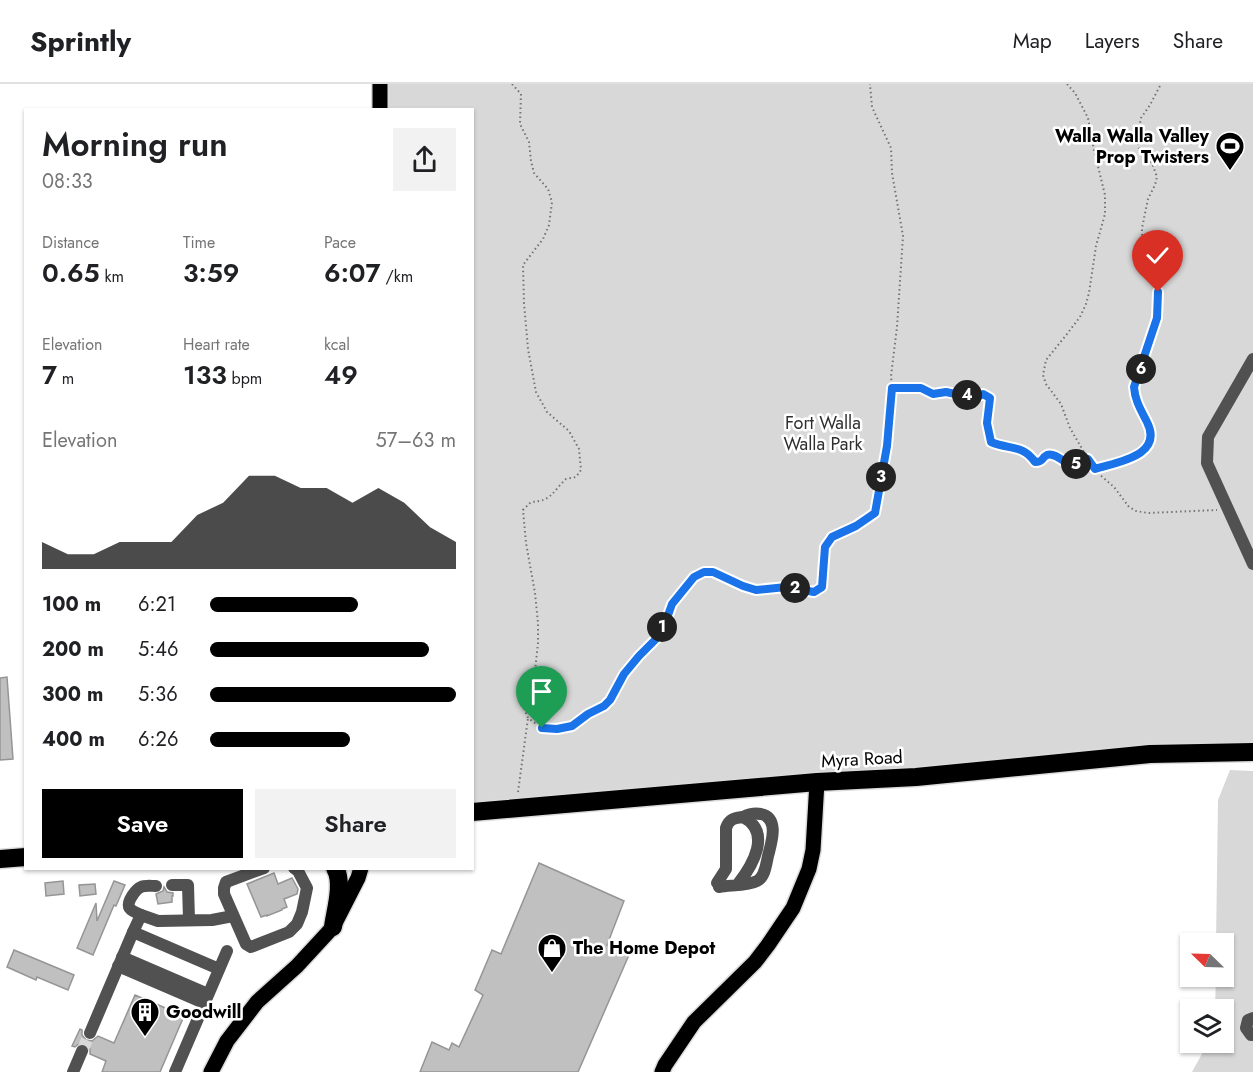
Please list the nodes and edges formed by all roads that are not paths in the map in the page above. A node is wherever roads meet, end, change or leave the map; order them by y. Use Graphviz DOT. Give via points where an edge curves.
graph roads {
  1 [pos="380,84"];
  2 [pos="380,108"];
  3 [pos="1253,359"];
  4 [pos="1253,564"];
  5 [pos="1253,752"];
  6 [pos="817,782"];
  7 [pos="474,812"];
  8 [pos="24,857"];
  9 [pos="0,859"];
  10 [pos="259,870"];
  11 [pos="297,870"];
  12 [pos="336,870"];
  13 [pos="360,870"];
  14 [pos="172,885"];
  15 [pos="718,885"];
  16 [pos="156,886"];
  17 [pos="141,915"];
  18 [pos="233,916"];
  19 [pos="189,920"];
  20 [pos="333,927"];
  21 [pos="133,932"];
  22 [pos="227,951"];
  23 [pos="120,962"];
  24 [pos="219,969"];
  25 [pos="206,999"];
  26 [pos="1253,1018"];
  27 [pos="90,1033"];
  28 [pos="1253,1035"];
  29 [pos="82,1051"];
  30 [pos="73,1072"];
  31 [pos="175,1072"];
  32 [pos="211,1072"];
  33 [pos="662,1072"];
  1 -- 2 [label="main road"];
  3 -- 4 [label="street" via="1208,437 1207,463"];
  5 -- 6 [label="highway, Myra Road" via="1150,754 916,777"];
  6 -- 7 [label="highway, Myra Road"];
  6 -- 33 [label="main road" via="813,850 793,908 754,962 694,1022"];
  8 -- 9 [label="highway"];
  10 -- 18 [label="street" via="226,882 224,894"];
  11 -- 18 [label="street" via="307,888 302,912 289,932 251,947"];
  12 -- 20 [label="highway" via="339,887"];
  13 -- 20 [label="main road"];
  14 -- 19 [label="street" via="188,885"];
  15 -- 15 [label="street" via="754,882 762,876 772,837 772,826 765,815 749,814 728,823 726,869"];
  16 -- 17 [label="street" via="135,891 129,908"];
  17 -- 19 [label="street" via="158,921"];
  17 -- 21 [label="street"];
  18 -- 19 [label="street"];
  20 -- 32 [label="main road" via="257,1002 227,1041"];
  21 -- 23 [label="street"];
  21 -- 24 [label="street"];
  22 -- 24 [label="street"];
  23 -- 25 [label="street"];
  23 -- 27 [label="street"];
  24 -- 25 [label="street"];
  25 -- 31 [label="street"];
  26 -- 28 [label="street" via="1246,1028"];
  29 -- 30 [label="street"];
}
